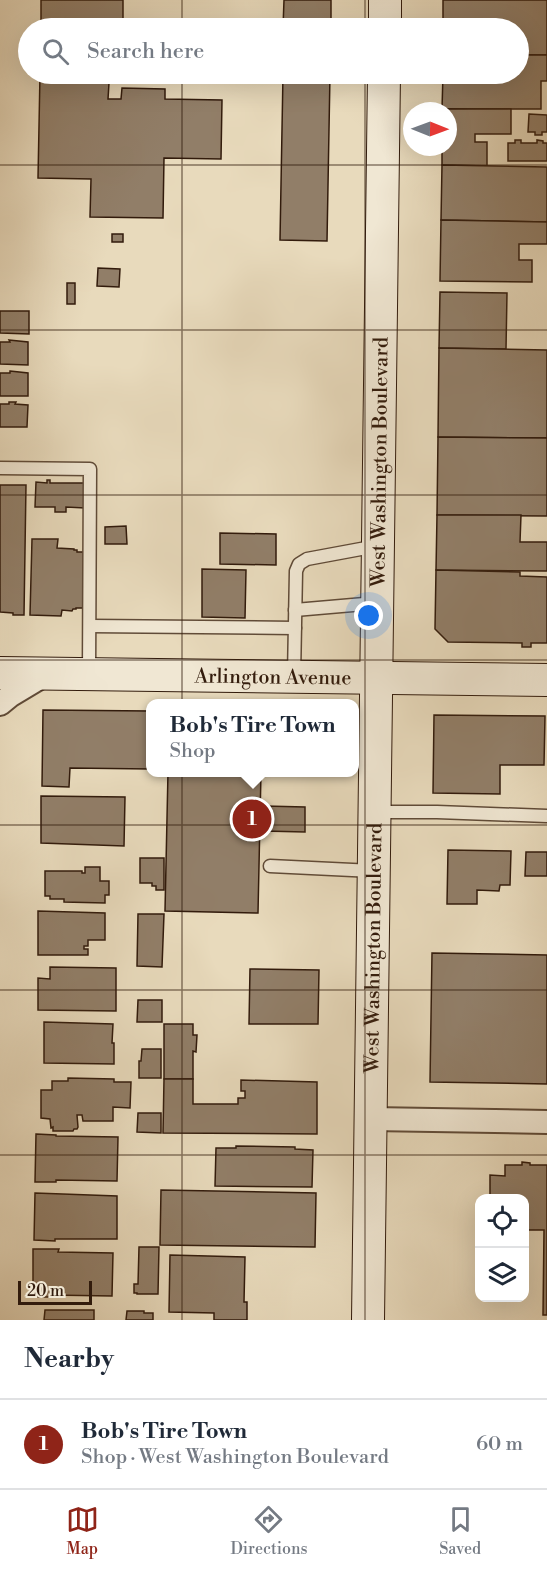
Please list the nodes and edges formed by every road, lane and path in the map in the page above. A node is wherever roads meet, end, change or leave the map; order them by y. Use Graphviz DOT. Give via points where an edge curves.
graph roads {
  1 [pos="385,0"];
  2 [pos="385,18"];
  3 [pos="384,84"];
  4 [pos="0,468"];
  5 [pos="378,546"];
  6 [pos="377,603"];
  7 [pos="295,610"];
  8 [pos="90,626"];
  9 [pos="295,627"];
  10 [pos="0,674"];
  11 [pos="46,674"];
  12 [pos="89,674"];
  13 [pos="294,676"];
  14 [pos="376,677"];
  15 [pos="547,680"];
  16 [pos="0,704"];
  17 [pos="375,812"];
  18 [pos="547,816"];
  19 [pos="270,866"];
  20 [pos="375,871"];
  21 [pos="371,1119"];
  22 [pos="547,1122"];
  23 [pos="368,1320"];
  1 -- 2 [label="main road"];
  3 -- 5 [label="main road, West Washington Boulevard"];
  4 -- 8 [label="lane" via="90,469"];
  5 -- 6 [label="main road, West Washington Boulevard"];
  5 -- 7 [label="lane" via="299,564"];
  6 -- 7 [label="lane"];
  6 -- 14 [label="main road, West Washington Boulevard"];
  7 -- 9 [label="lane"];
  8 -- 9 [label="lane"];
  8 -- 12 [label="lane"];
  9 -- 13 [label="lane"];
  10 -- 11 [label="main road, Arlington Avenue"];
  11 -- 12 [label="main road, Arlington Avenue"];
  11 -- 16 [label="street"];
  12 -- 13 [label="main road, Arlington Avenue"];
  13 -- 14 [label="main road, Arlington Avenue"];
  14 -- 15 [label="main road, Arlington Avenue"];
  14 -- 17 [label="main road, West Washington Boulevard"];
  17 -- 18 [label="lane"];
  17 -- 20 [label="main road, West Washington Boulevard"];
  19 -- 20 [label="lane"];
  20 -- 21 [label="main road, West Washington Boulevard"];
  21 -- 22 [label="street"];
  21 -- 23 [label="main road, West Washington Boulevard"];
}
